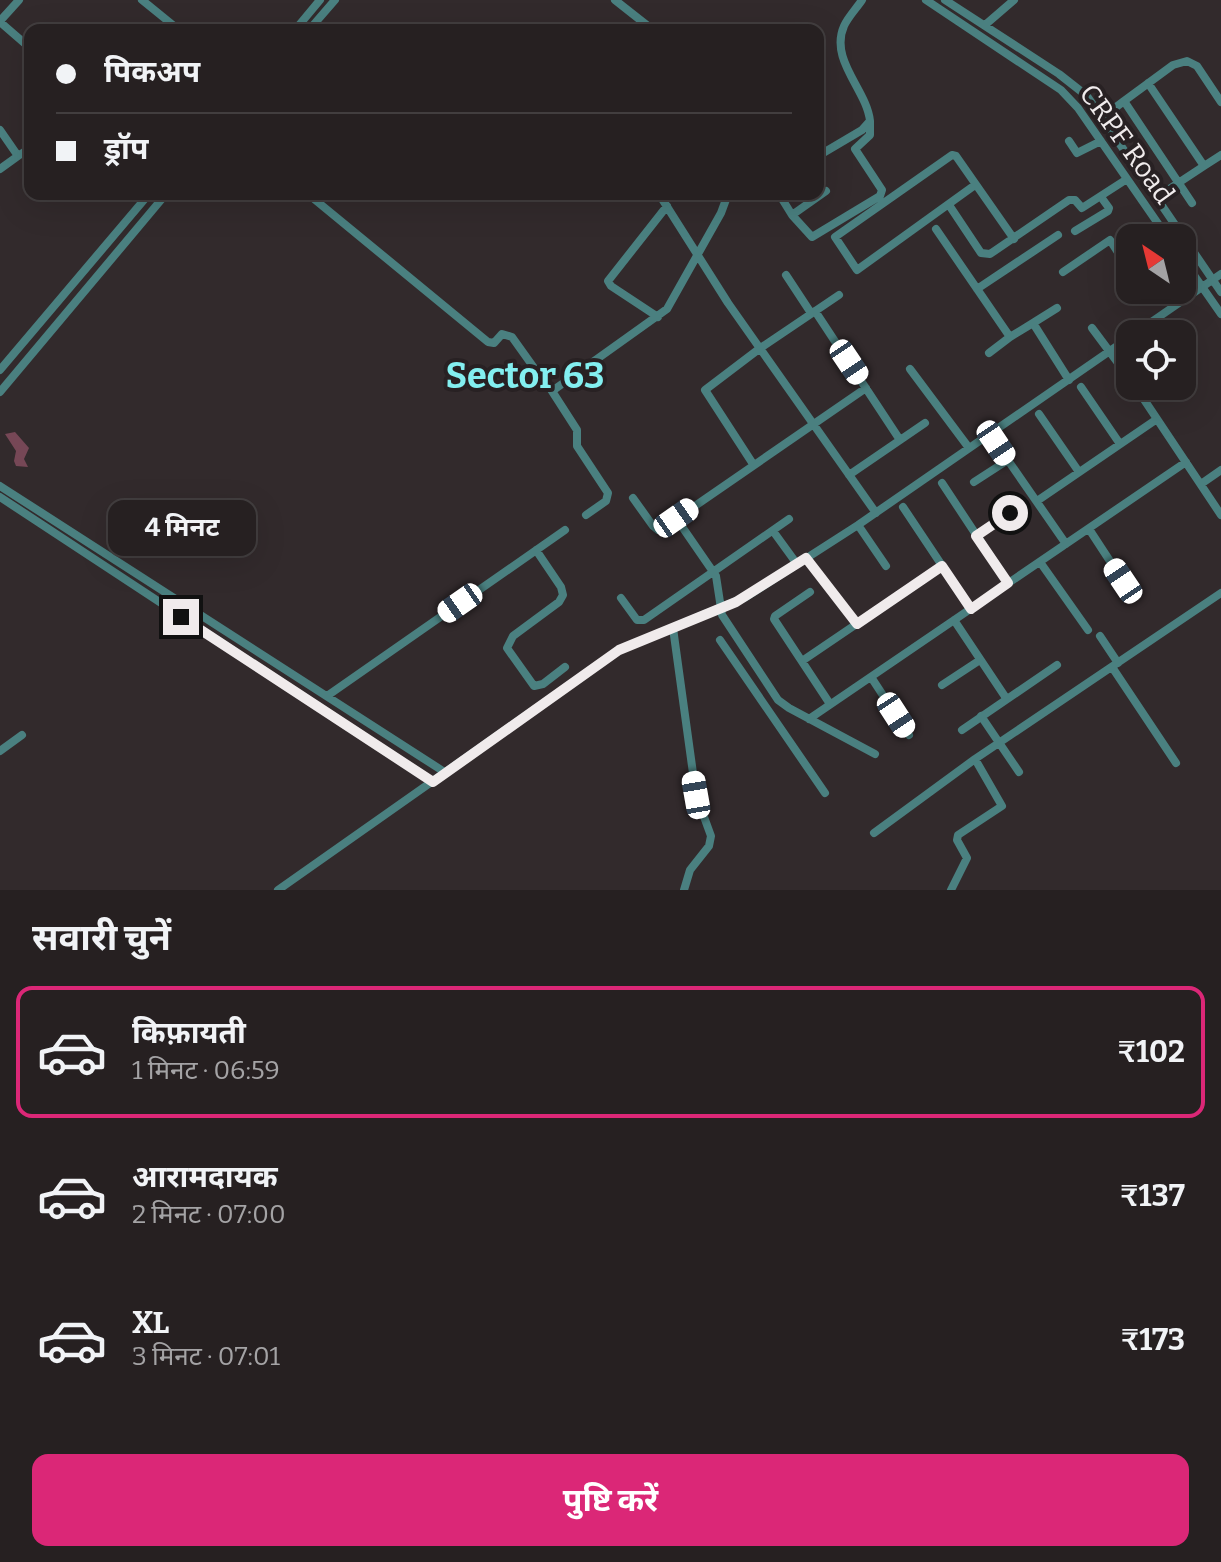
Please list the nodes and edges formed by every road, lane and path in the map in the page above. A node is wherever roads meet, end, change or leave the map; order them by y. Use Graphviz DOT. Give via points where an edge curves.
graph roads {
  1 [pos="19,0"];
  2 [pos="142,0"];
  3 [pos="320,0"];
  4 [pos="335,0"];
  5 [pos="615,0"];
  6 [pos="862,0"];
  7 [pos="926,0"];
  8 [pos="945,0"];
  9 [pos="1014,0"];
  10 [pos="0,22"];
  11 [pos="302,22"];
  12 [pos="172,24"];
  13 [pos="304,24"];
  14 [pos="314,24"];
  15 [pos="645,24"];
  16 [pos="985,25"];
  17 [pos="24,43"];
  18 [pos="1148,83"];
  19 [pos="1124,101"];
  20 [pos="1221,102"];
  21 [pos="1103,117"];
  22 [pos="870,121"];
  23 [pos="0,130"];
  24 [pos="1069,141"];
  25 [pos="1101,141"];
  26 [pos="24,152"];
  27 [pos="824,152"];
  28 [pos="1221,155"];
  29 [pos="18,156"];
  30 [pos="1204,166"];
  31 [pos="0,169"];
  32 [pos="1127,179"];
  33 [pos="1179,183"];
  34 [pos="975,185"];
  35 [pos="1101,197"];
  36 [pos="1157,197"];
  37 [pos="144,200"];
  38 [pos="161,200"];
  39 [pos="315,200"];
  40 [pos="663,200"];
  41 [pos="726,200"];
  42 [pos="783,200"];
  43 [pos="813,200"];
  44 [pos="1192,203"];
  45 [pos="667,206"];
  46 [pos="951,208"];
  47 [pos="792,215"];
  48 [pos="1158,224"];
  49 [pos="936,229"];
  50 [pos="1075,231"];
  51 [pos="1058,235"];
  52 [pos="1014,239"];
  53 [pos="1116,249"];
  54 [pos="697,251"];
  55 [pos="1063,272"];
  56 [pos="786,275"];
  57 [pos="1217,277"];
  58 [pos="1196,278"];
  59 [pos="1202,287"];
  60 [pos="977,289"];
  61 [pos="1221,292"];
  62 [pos="839,295"];
  63 [pos="1057,308"];
  64 [pos="813,312"];
  65 [pos="1221,314"];
  66 [pos="658,317"];
  67 [pos="1154,320"];
  68 [pos="1033,323"];
  69 [pos="1092,328"];
  70 [pos="1010,337"];
  71 [pos="1116,346"];
  72 [pos="759,349"];
  73 [pos="1110,350"];
  74 [pos="989,353"];
  75 [pos="1116,359"];
  76 [pos="910,369"];
  77 [pos="0,370"];
  78 [pos="1069,380"];
  79 [pos="549,387"];
  80 [pos="1081,387"];
  81 [pos="866,388"];
  82 [pos="0,392"];
  83 [pos="1144,400"];
  84 [pos="1039,414"];
  85 [pos="1157,419"];
  86 [pos="925,423"];
  87 [pos="814,425"];
  88 [pos="900,440"];
  89 [pos="996,443"];
  90 [pos="1120,444"];
  91 [pos="969,448"];
  92 [pos="1008,460"];
  93 [pos="1186,462"];
  94 [pos="753,464"];
  95 [pos="1221,470"];
  96 [pos="1079,472"];
  97 [pos="849,475"];
  98 [pos="974,482"];
  99 [pos="942,483"];
  100 [pos="1201,484"];
  101 [pos="0,486"];
  102 [pos="0,497"];
  103 [pos="633,498"];
  104 [pos="1037,501"];
  105 [pos="903,507"];
  106 [pos="876,513"];
  107 [pos="1010,513"];
  108 [pos="586,515"];
  109 [pos="1221,515"];
  110 [pos="676,518"];
  111 [pos="789,519"];
  112 [pos="858,525"];
  113 [pos="1089,529"];
  114 [pos="565,530"];
  115 [pos="773,531"];
  116 [pos="976,536"];
  117 [pos="1066,544"];
  118 [pos="536,550"];
  119 [pos="806,558"];
  120 [pos="1040,562"];
  121 [pos="797,564"];
  122 [pos="886,566"];
  123 [pos="942,566"];
  124 [pos="714,572"];
  125 [pos="1123,581"];
  126 [pos="1008,583"];
  127 [pos="810,592"];
  128 [pos="1221,593"];
  129 [pos="621,598"];
  130 [pos="720,609"];
  131 [pos="971,609"];
  132 [pos="954,620"];
  133 [pos="857,624"];
  134 [pos="673,628"];
  135 [pos="1088,630"];
  136 [pos="1100,636"];
  137 [pos="720,640"];
  138 [pos="749,656"];
  139 [pos="980,660"];
  140 [pos="802,661"];
  141 [pos="737,665"];
  142 [pos="1057,665"];
  143 [pos="1115,665"];
  144 [pos="565,667"];
  145 [pos="871,677"];
  146 [pos="942,685"];
  147 [pos="327,696"];
  148 [pos="1006,698"];
  149 [pos="830,704"];
  150 [pos="981,716"];
  151 [pos="809,719"];
  152 [pos="962,730"];
  153 [pos="22,735"];
  154 [pos="909,735"];
  155 [pos="999,744"];
  156 [pos="0,751"];
  157 [pos="875,754"];
  158 [pos="975,759"];
  159 [pos="1176,763"];
  160 [pos="1019,772"];
  161 [pos="446,773"];
  162 [pos="433,782"];
  163 [pos="825,793"];
  164 [pos="874,833"];
  165 [pos="278,890"];
  166 [pos="684,890"];
  167 [pos="951,890"];
  1 -- 10 [label="street"];
  2 -- 12 [label="street"];
  3 -- 11 [label="street"];
  4 -- 14 [label="street"];
  5 -- 15 [label="street"];
  6 -- 22 [label="street" via="842,35 846,66"];
  7 -- 25 [label="street, CRPF Road" via="1061,90"];
  8 -- 16 [label="street"];
  9 -- 16 [label="street"];
  10 -- 17 [label="street"];
  11 -- 13 [label="street"];
  16 -- 21 [label="street" via="1076,87"];
  18 -- 19 [label="street"];
  18 -- 20 [label="street" via="1173,65 1193,62"];
  18 -- 30 [label="street"];
  19 -- 21 [label="street"];
  19 -- 33 [label="street"];
  21 -- 36 [label="street"];
  22 -- 27 [label="street"];
  22 -- 47 [label="street" via="870,135 855,149 882,190 880,196 815,236"];
  23 -- 29 [label="street"];
  24 -- 25 [label="street" via="1077,153"];
  25 -- 32 [label="street, CRPF Road"];
  26 -- 29 [label="street"];
  28 -- 30 [label="street"];
  29 -- 31 [label="street"];
  30 -- 33 [label="street"];
  32 -- 35 [label="street"];
  32 -- 48 [label="street, CRPF Road"];
  33 -- 36 [label="street"];
  33 -- 44 [label="street"];
  34 -- 34 [label="street" via="956,156 949,156 838,233 837,241 860,269"];
  34 -- 52 [label="street"];
  35 -- 50 [label="street" via="1108,211"];
  35 -- 52 [label="street" via="1082,208 1069,200"];
  36 -- 57 [label="street"];
  37 -- 77 [label="street"];
  38 -- 82 [label="street"];
  39 -- 79 [label="street" via="488,342 502,334 512,337"];
  40 -- 45 [label="street"];
  41 -- 54 [label="street"];
  42 -- 47 [label="street"];
  43 -- 47 [label="street"];
  45 -- 54 [label="street"];
  45 -- 66 [label="street" via="608,281"];
  46 -- 52 [label="street" via="981,253 994,253"];
  49 -- 60 [label="street"];
  51 -- 60 [label="street"];
  53 -- 55 [label="street" via="1110,240"];
  54 -- 66 [label="street"];
  54 -- 72 [label="street"];
  56 -- 64 [label="street"];
  57 -- 59 [label="street"];
  57 -- 61 [label="street"];
  58 -- 59 [label="street"];
  59 -- 65 [label="street"];
  59 -- 67 [label="street"];
  60 -- 70 [label="street"];
  62 -- 64 [label="street"];
  63 -- 68 [label="street"];
  64 -- 72 [label="street"];
  64 -- 81 [label="street"];
  66 -- 79 [label="street" via="559,387"];
  68 -- 70 [label="street"];
  68 -- 78 [label="street"];
  69 -- 73 [label="street"];
  70 -- 74 [label="street"];
  71 -- 73 [label="street"];
  72 -- 87 [label="street"];
  72 -- 94 [label="street" via="705,390"];
  73 -- 75 [label="street"];
  73 -- 78 [label="street"];
  76 -- 91 [label="street"];
  78 -- 91 [label="street"];
  79 -- 108 [label="street" via="577,430 577,446 608,493 606,501"];
  80 -- 90 [label="street"];
  81 -- 87 [label="street"];
  81 -- 88 [label="street"];
  83 -- 85 [label="street"];
  84 -- 96 [label="street"];
  85 -- 90 [label="street"];
  85 -- 93 [label="street"];
  86 -- 88 [label="street"];
  87 -- 94 [label="street"];
  87 -- 97 [label="street"];
  88 -- 97 [label="street"];
  89 -- 92 [label="street"];
  90 -- 96 [label="street"];
  91 -- 106 [label="street"];
  92 -- 98 [label="street"];
  92 -- 104 [label="street"];
  93 -- 100 [label="street"];
  93 -- 113 [label="street"];
  94 -- 110 [label="street"];
  95 -- 100 [label="street"];
  96 -- 104 [label="street"];
  97 -- 106 [label="street"];
  99 -- 116 [label="street"];
  100 -- 109 [label="street"];
  101 -- 147 [label="street"];
  102 -- 162 [label="street"];
  103 -- 110 [label="street" via="655,529"];
  104 -- 117 [label="street"];
  105 -- 123 [label="street"];
  106 -- 112 [label="street"];
  107 -- 116 [label="street"];
  110 -- 124 [label="street"];
  111 -- 115 [label="street"];
  112 -- 119 [label="street"];
  112 -- 122 [label="street"];
  113 -- 117 [label="street"];
  113 -- 125 [label="street"];
  114 -- 118 [label="street"];
  115 -- 121 [label="street"];
  115 -- 124 [label="street"];
  116 -- 126 [label="street"];
  117 -- 120 [label="street"];
  118 -- 144 [label="street" via="563,595 513,636 507,648 534,686"];
  118 -- 147 [label="street"];
  119 -- 121 [label="street"];
  119 -- 133 [label="street"];
  120 -- 126 [label="street"];
  120 -- 135 [label="street"];
  121 -- 130 [label="street"];
  123 -- 131 [label="street"];
  123 -- 133 [label="street"];
  124 -- 129 [label="street" via="640,621"];
  124 -- 130 [label="street"];
  126 -- 131 [label="street"];
  127 -- 140 [label="street" via="774,619"];
  128 -- 143 [label="street"];
  130 -- 134 [label="street"];
  130 -- 138 [label="street"];
  131 -- 132 [label="street"];
  132 -- 139 [label="street"];
  132 -- 145 [label="street"];
  133 -- 140 [label="street"];
  134 -- 161 [label="street" via="619,650"];
  134 -- 166 [label="street" via="696,795 711,836"];
  136 -- 143 [label="street"];
  137 -- 141 [label="street"];
  138 -- 141 [label="street"];
  138 -- 151 [label="street" via="783,705"];
  139 -- 146 [label="street"];
  139 -- 148 [label="street"];
  140 -- 149 [label="street"];
  141 -- 163 [label="street"];
  142 -- 148 [label="street"];
  143 -- 155 [label="street"];
  143 -- 159 [label="street"];
  145 -- 149 [label="street"];
  145 -- 154 [label="street"];
  147 -- 161 [label="street"];
  148 -- 150 [label="street"];
  149 -- 151 [label="street"];
  150 -- 152 [label="street"];
  150 -- 155 [label="street"];
  151 -- 157 [label="street"];
  153 -- 156 [label="street"];
  155 -- 158 [label="street"];
  155 -- 160 [label="street"];
  158 -- 164 [label="street"];
  158 -- 167 [label="street" via="1002,806 958,835 967,858"];
  161 -- 162 [label="street"];
  162 -- 165 [label="street"];
}
